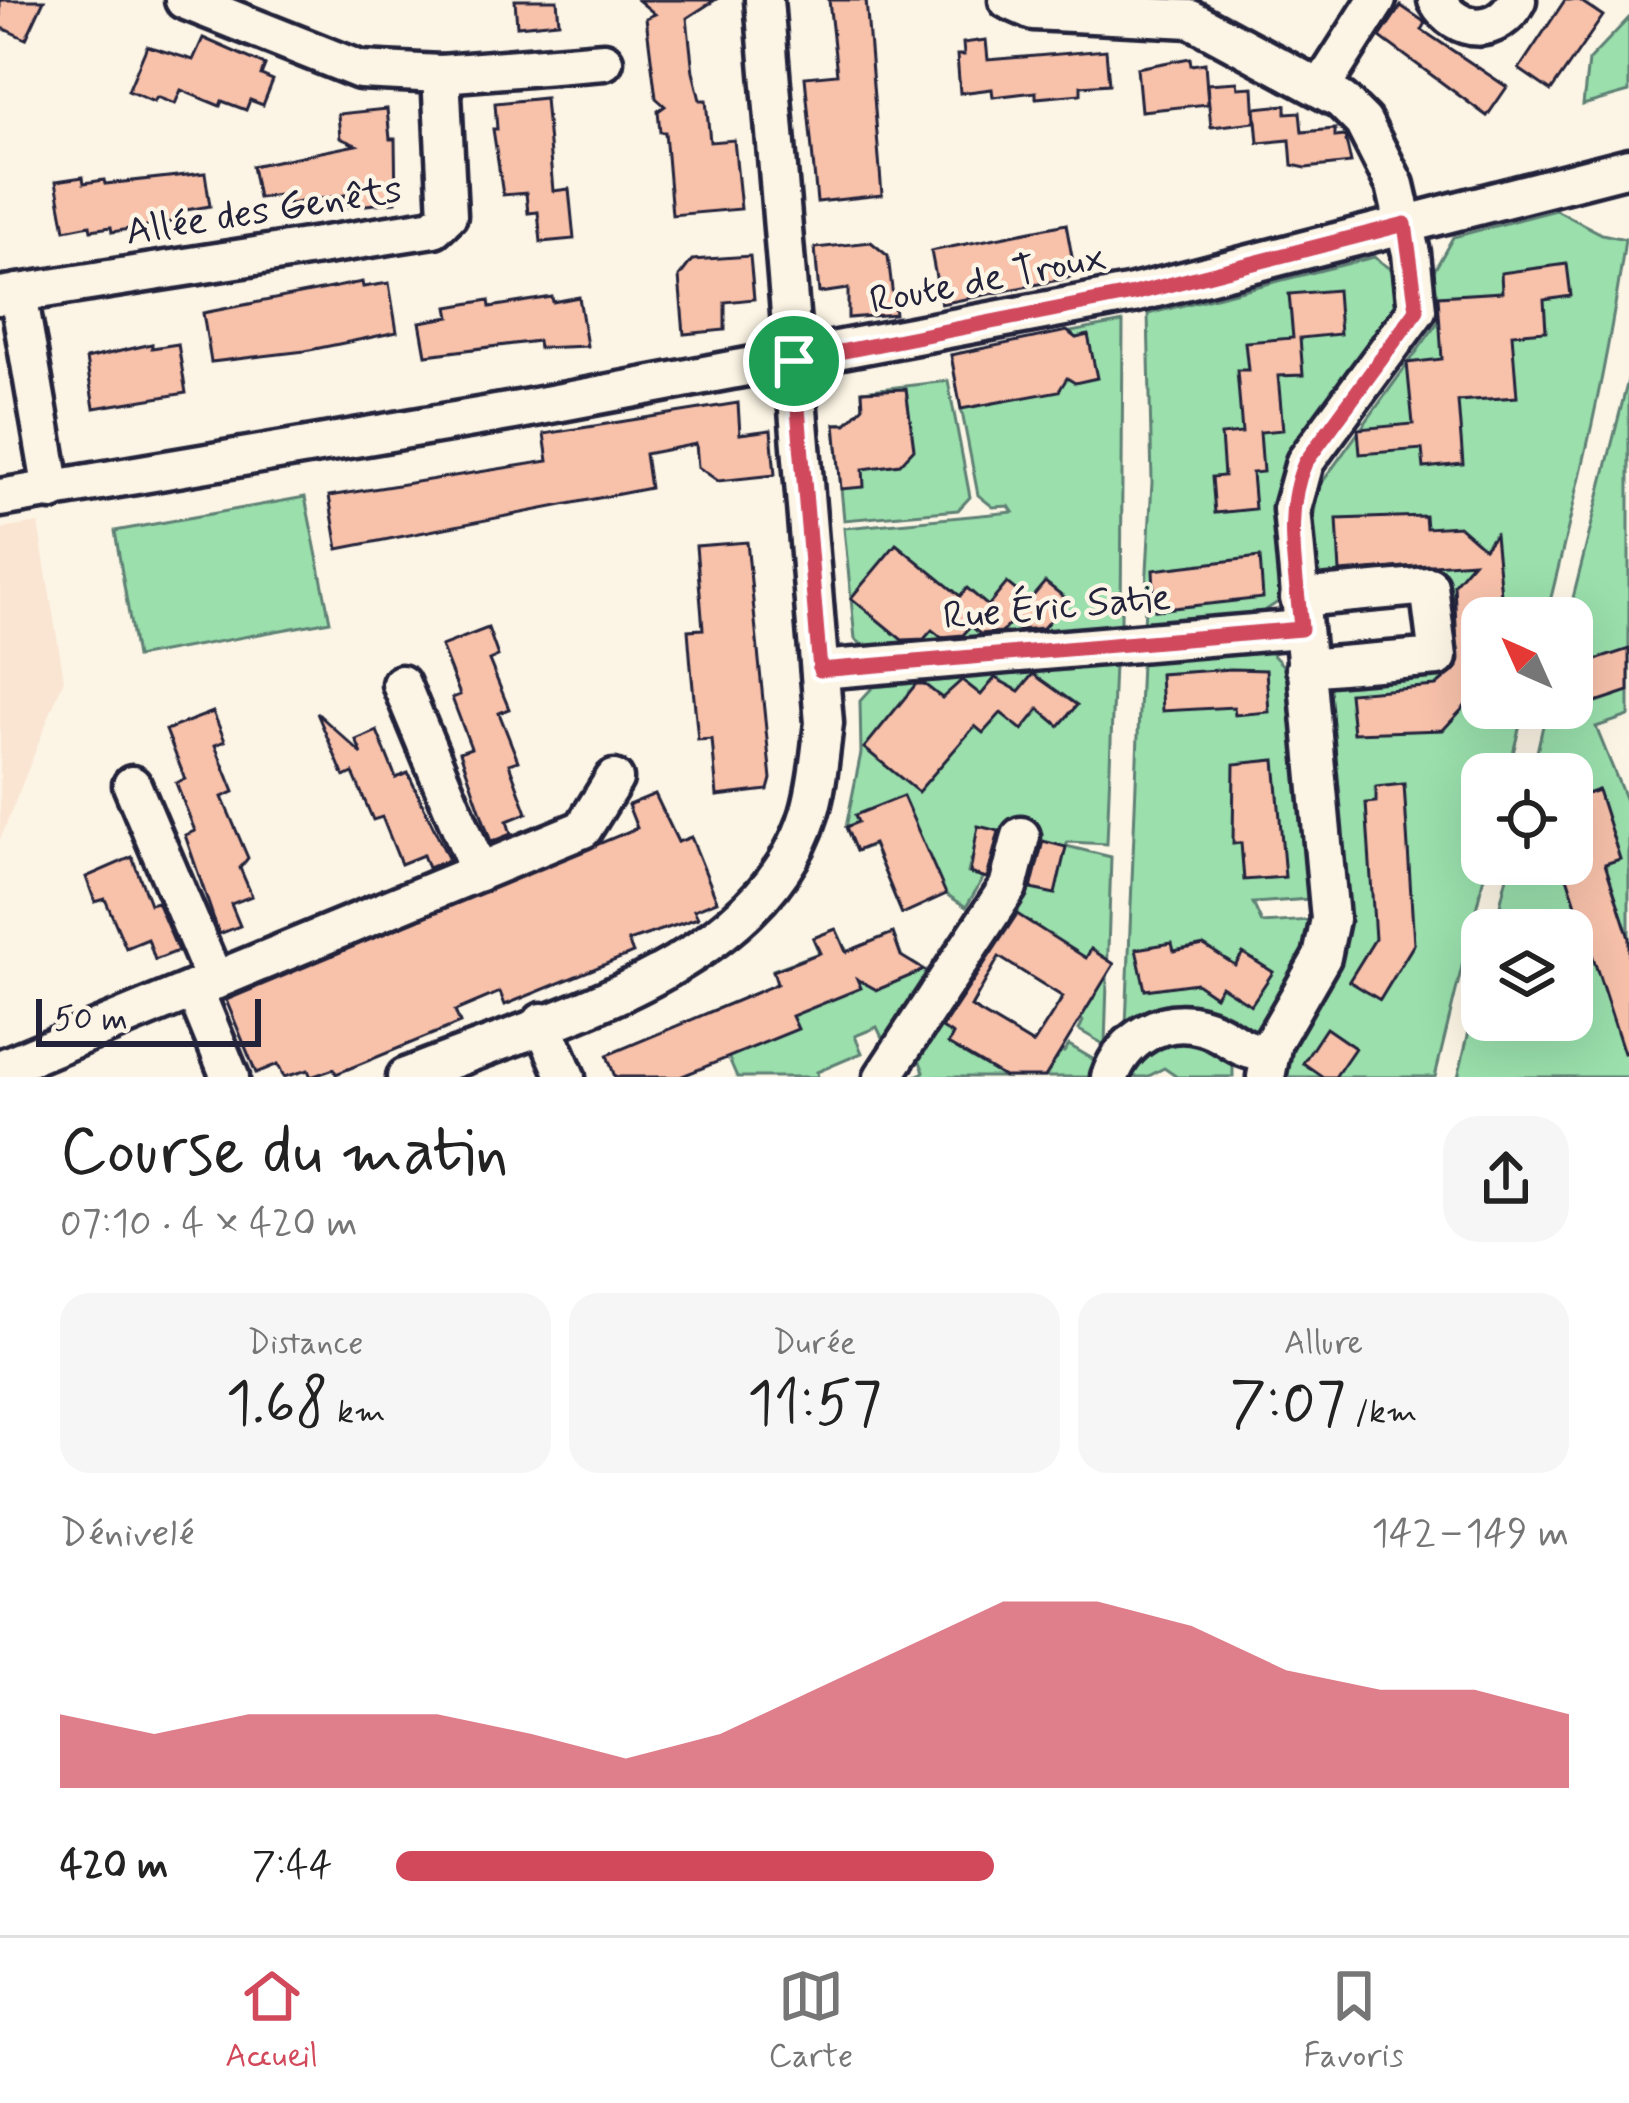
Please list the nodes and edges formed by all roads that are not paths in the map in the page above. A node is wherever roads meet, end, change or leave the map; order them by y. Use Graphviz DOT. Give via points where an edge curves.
graph roads {
  1 [pos="184,0"];
  2 [pos="764,0"];
  3 [pos="1008,0"];
  4 [pos="1377,0"];
  5 [pos="1437,0"];
  6 [pos="1517,0"];
  7 [pos="604,61"];
  8 [pos="441,74"];
  9 [pos="1321,88"];
  10 [pos="1626,175"];
  11 [pos="1405,224"];
  12 [pos="9,295"];
  13 [pos="794,361"];
  14 [pos="52,491"];
  15 [pos="0,498"];
  16 [pos="1300,614"];
  17 [pos="1305,668"];
  18 [pos="820,670"];
  19 [pos="401,684"];
  20 [pos="614,779"];
  21 [pos="132,785"];
  22 [pos="1021,836"];
  23 [pos="479,872"];
  24 [pos="205,985"];
  25 [pos="542,1022"];
  26 [pos="2,1062"];
  27 [pos="1268,1065"];
  28 [pos="230,1077"];
  29 [pos="406,1077"];
  30 [pos="566,1077"];
  31 [pos="884,1077"];
  32 [pos="1110,1077"];
  1 -- 8 [label="street" via="360,70"];
  2 -- 13 [label="street"];
  3 -- 9 [label="street" via="1033,11 1192,19"];
  4 -- 9 [label="street"];
  5 -- 6 [label="street" via="1472,28 1500,21"];
  7 -- 8 [label="street"];
  8 -- 12 [label="street, Allée des Genêts" via="451,206 434,228"];
  9 -- 11 [label="street" via="1373,138"];
  10 -- 11 [label="street, Route de Troux"];
  11 -- 13 [label="street, Route de Troux" via="1133,294"];
  11 -- 16 [label="street" via="1417,310 1295,485"];
  12 -- 14 [label="street"];
  13 -- 14 [label="street, Route de Troux"];
  13 -- 18 [label="street"];
  14 -- 15 [label="street, Route de Troux"];
  16 -- 17 [label="street"];
  16 -- 17 [label="street, Rue Éric Satie" via="1429,586 1438,657"];
  16 -- 18 [label="street, Rue Éric Satie"];
  17 -- 27 [label="street" via="1329,939"];
  18 -- 25 [label="street" via="824,723 808,817 757,904 668,972"];
  19 -- 23 [label="street"];
  20 -- 23 [label="street" via="583,829"];
  21 -- 24 [label="street"];
  22 -- 31 [label="street" via="1008,887"];
  23 -- 24 [label="street"];
  24 -- 26 [label="street"];
  24 -- 28 [label="street"];
  25 -- 29 [label="street"];
  25 -- 30 [label="street"];
  27 -- 32 [label="street" via="1215,1031 1172,1024 1141,1035"];
}
